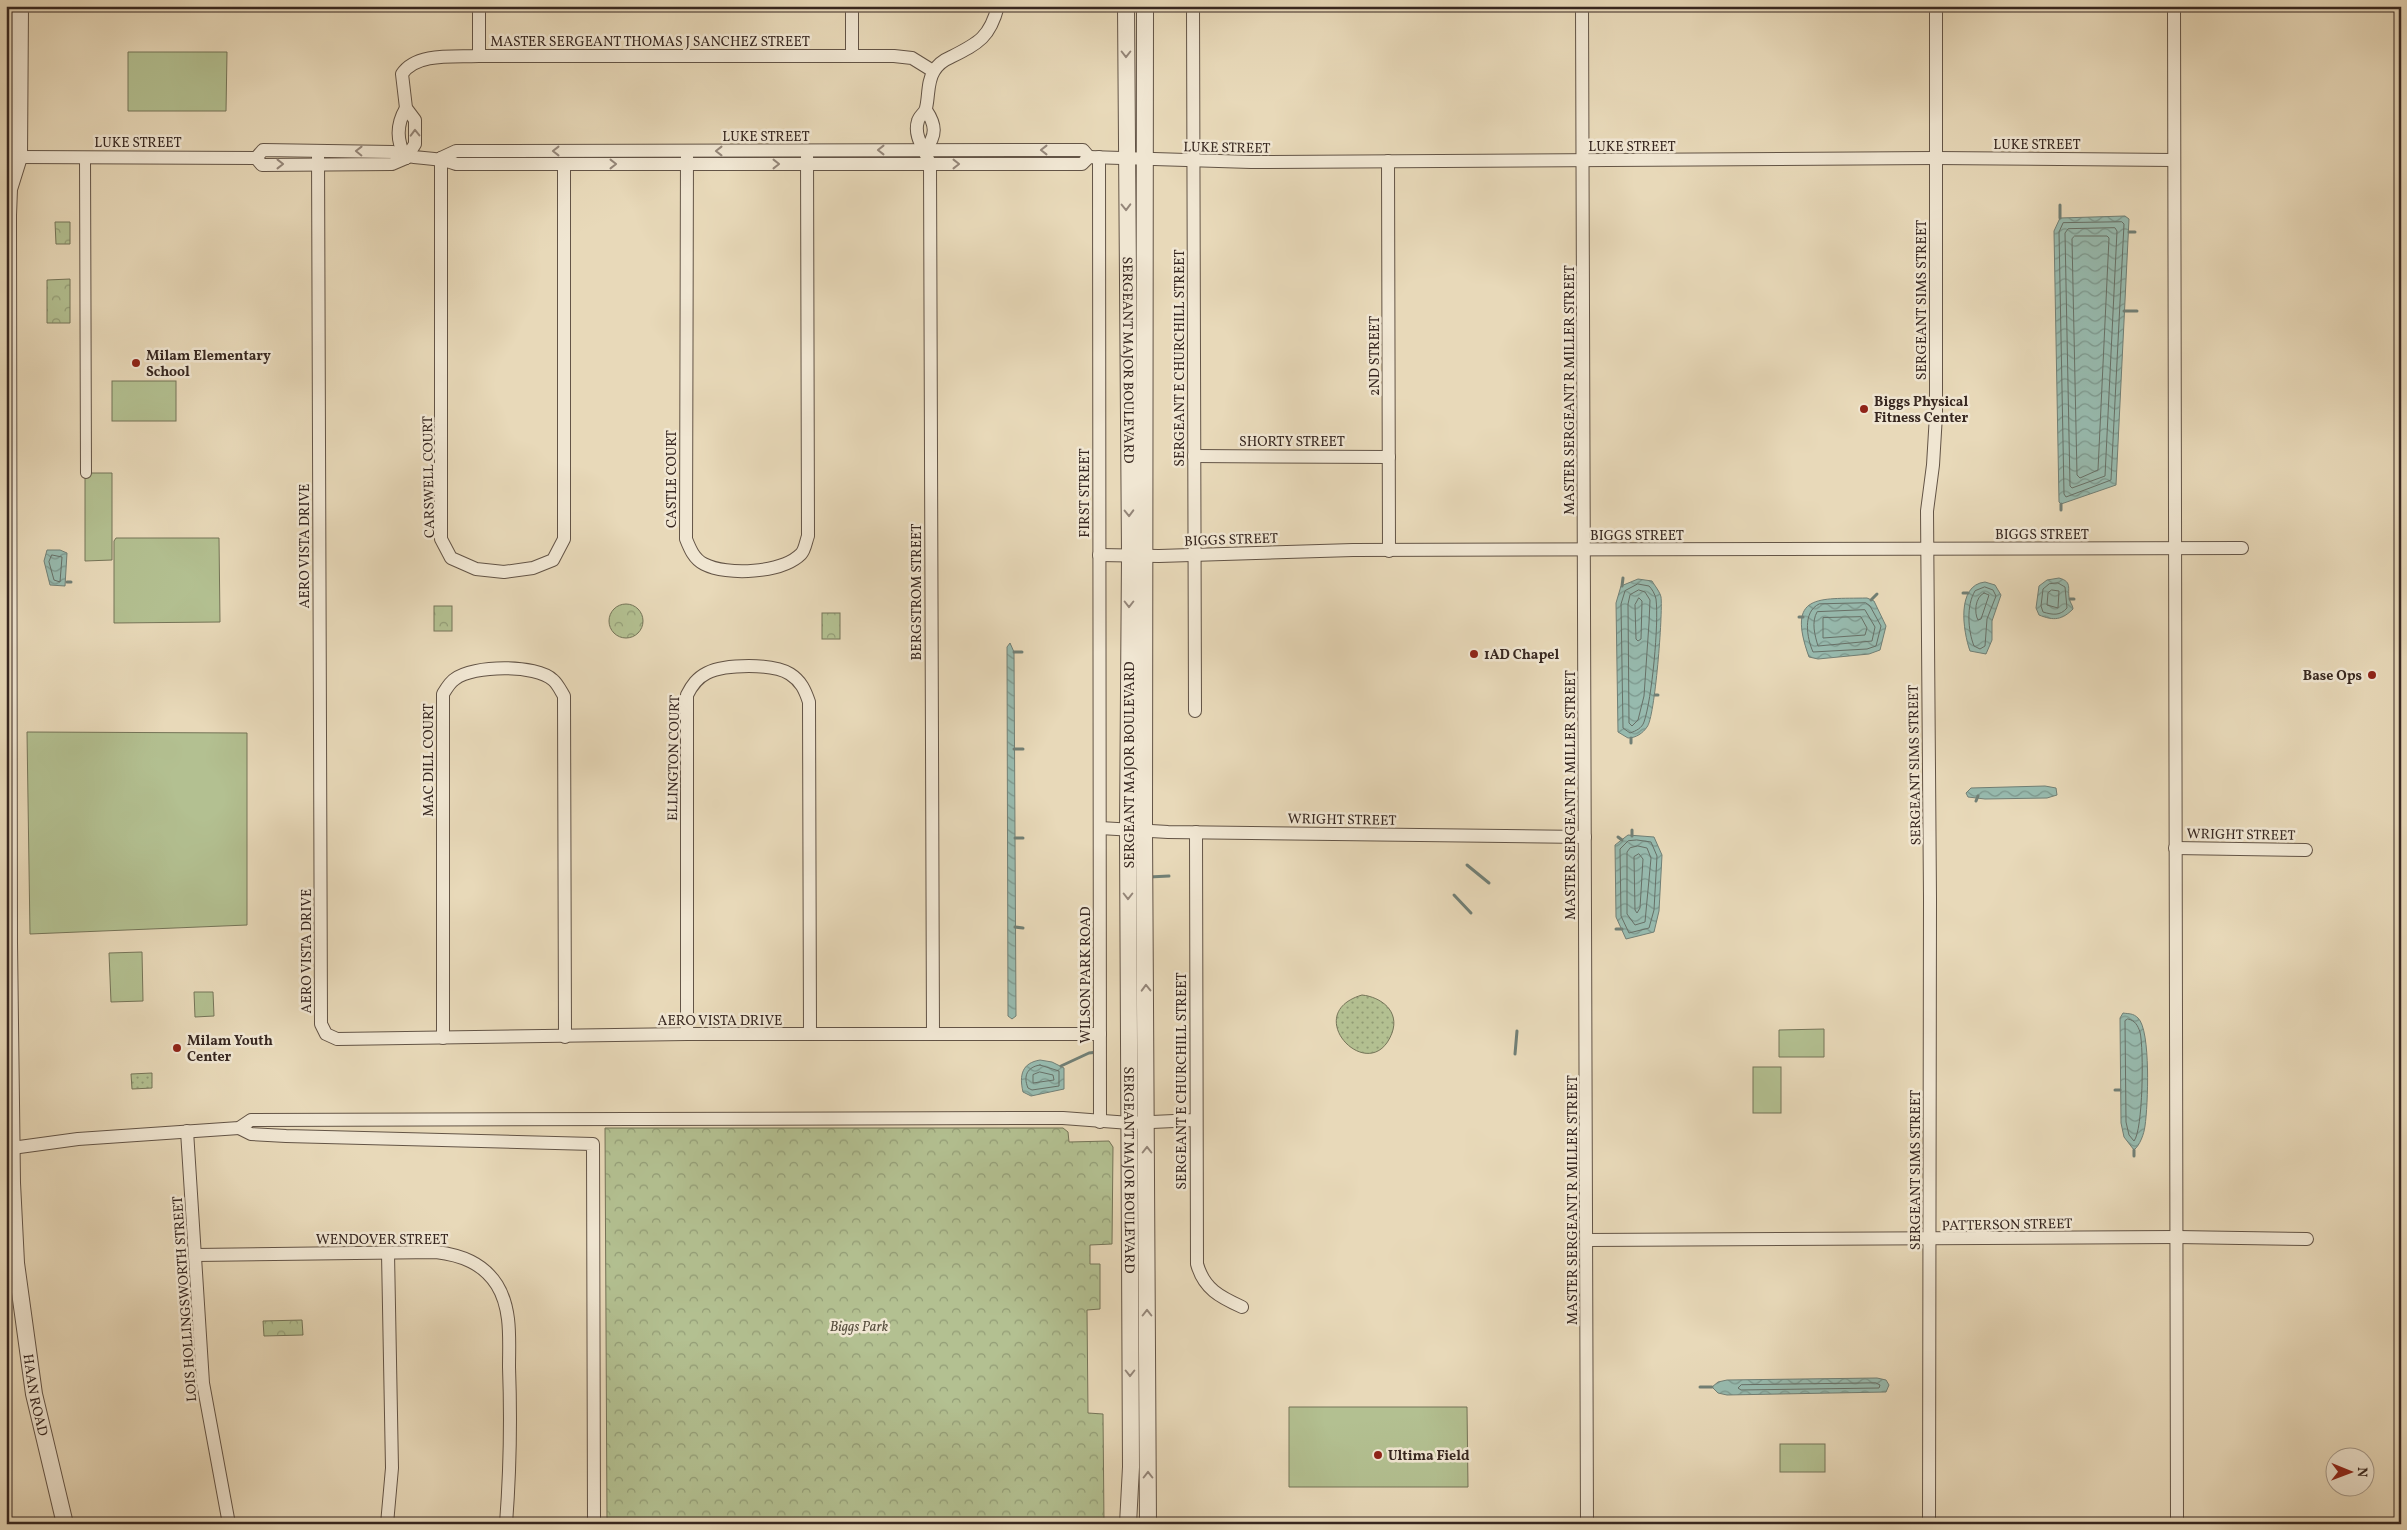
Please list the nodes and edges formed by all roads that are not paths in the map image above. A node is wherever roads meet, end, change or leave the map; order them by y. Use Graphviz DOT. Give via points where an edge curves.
graph roads {
  1 [pos="20,6"];
  2 [pos="479,6"];
  3 [pos="852,6"];
  4 [pos="998,6"];
  5 [pos="1126,6"];
  6 [pos="1145,6"];
  7 [pos="1193,6"];
  8 [pos="1582,6"];
  9 [pos="1936,6"];
  10 [pos="2174,6"];
  11 [pos="479,56"];
  12 [pos="852,56"];
  13 [pos="933,71"];
  14 [pos="925,150"];
  15 [pos="318,151"];
  16 [pos="687,151"];
  17 [pos="807,151"];
  18 [pos="19,157"];
  19 [pos="85,157"];
  20 [pos="1094,157"];
  21 [pos="256,158"];
  22 [pos="406,158"];
  23 [pos="441,158"];
  24 [pos="1126,158"];
  25 [pos="1935,158"];
  26 [pos="1145,160"];
  27 [pos="2174,160"];
  28 [pos="1194,161"];
  29 [pos="1388,161"];
  30 [pos="1583,161"];
  31 [pos="318,164"];
  32 [pos="564,164"];
  33 [pos="687,164"];
  34 [pos="808,164"];
  35 [pos="930,164"];
  36 [pos="1194,456"];
  37 [pos="1389,457"];
  38 [pos="86,472"];
  39 [pos="2174,548"];
  40 [pos="2242,548"];
  41 [pos="1927,549"];
  42 [pos="1584,550"];
  43 [pos="1389,551"];
  44 [pos="1099,555"];
  45 [pos="1130,555"];
  46 [pos="1194,555"];
  47 [pos="1146,556"];
  48 [pos="1195,711"];
  49 [pos="1100,828"];
  50 [pos="1128,830"];
  51 [pos="1144,831"];
  52 [pos="1196,832"];
  53 [pos="1585,837"];
  54 [pos="2175,848"];
  55 [pos="2306,850"];
  56 [pos="687,1034"];
  57 [pos="810,1034"];
  58 [pos="933,1034"];
  59 [pos="1100,1034"];
  60 [pos="565,1037"];
  61 [pos="443,1038"];
  62 [pos="1196,1120"];
  63 [pos="1100,1122"];
  64 [pos="1138,1122"];
  65 [pos="239,1128"];
  66 [pos="187,1131"];
  67 [pos="12,1148"];
  68 [pos="2177,1238"];
  69 [pos="2307,1239"];
  70 [pos="1587,1240"];
  71 [pos="1929,1240"];
  72 [pos="388,1253"];
  73 [pos="195,1255"];
  74 [pos="1242,1307"];
  75 [pos="65,1524"];
  76 [pos="229,1524"];
  77 [pos="387,1524"];
  78 [pos="506,1524"];
  79 [pos="594,1524"];
  80 [pos="1128,1524"];
  81 [pos="1148,1524"];
  82 [pos="1587,1524"];
  83 [pos="1928,1524"];
  84 [pos="2177,1524"];
  1 -- 18 [label="street, HAAN ROAD"];
  2 -- 11 [label="street"];
  3 -- 12 [label="street"];
  4 -- 13 [label="street" via="986,35 976,44 942,61"];
  5 -- 24 [label="street, SERGEANT MAJOR BOULEVARD, one-way"];
  6 -- 26 [label="street, SERGEANT MAJOR BOULEVARD"];
  7 -- 28 [label="street, SERGEANT E CHURCHILL STREET"];
  8 -- 30 [label="street, MASTER SERGEANT R MILLER STREET"];
  9 -- 25 [label="street, SERGEANT SIMS STREET"];
  10 -- 27 [label="street"];
  11 -- 12 [label="street, MASTER SERGEANT THOMAS J SANCHEZ STREET"];
  11 -- 22 [label="street, MASTER SERGEANT THOMAS J SANCHEZ STREET" via="411,63 402,74 406,108 415,120 416,144"];
  12 -- 13 [label="street, MASTER SERGEANT THOMAS J SANCHEZ STREET" via="912,58"];
  13 -- 14 [label="street, BERGSTROM STREET" via="926,110 918,120 918,139"];
  14 -- 17 [label="street, LUKE STREET, one-way"];
  20 -- 14 [label="street, LUKE STREET, one-way" via="1083,150"];
  14 -- 35 [label="street, BERGSTROM STREET"];
  15 -- 21 [label="street, LUKE STREET" via="263,150"];
  22 -- 15 [label="street, LUKE STREET, one-way" via="393,152"];
  15 -- 31 [label="street, AERO VISTA DRIVE"];
  17 -- 16 [label="street, LUKE STREET, one-way"];
  16 -- 23 [label="street, LUKE STREET, one-way" via="456,151"];
  16 -- 33 [label="street, CASTLE COURT"];
  17 -- 34 [label="street, CASTLE COURT"];
  18 -- 19 [label="street, LUKE STREET"];
  18 -- 67 [label="street, HAAN ROAD" via="9,189 8,215"];
  19 -- 21 [label="street, LUKE STREET"];
  19 -- 38 [label="street"];
  20 -- 24 [label="street, LUKE STREET"];
  35 -- 20 [label="street, LUKE STREET, one-way" via="1082,164"];
  20 -- 44 [label="street, FIRST STREET"];
  21 -- 31 [label="street, LUKE STREET, one-way" via="262,164"];
  22 -- 23 [label="street, LUKE STREET"];
  22 -- 31 [label="street, LUKE STREET" via="392,164"];
  23 -- 32 [label="street, LUKE STREET" via="456,164"];
  23 -- 32 [label="street, CARSWELL COURT" via="441,539 451,558 476,569 504,572 533,568 553,560 564,539"];
  24 -- 26 [label="street, LUKE STREET"];
  24 -- 45 [label="street, SERGEANT MAJOR BOULEVARD, one-way"];
  25 -- 27 [label="street, LUKE STREET"];
  25 -- 30 [label="street, LUKE STREET"];
  25 -- 41 [label="street, SERGEANT SIMS STREET" via="1936,415 1927,511"];
  26 -- 28 [label="street, LUKE STREET"];
  26 -- 47 [label="street, SERGEANT MAJOR BOULEVARD"];
  27 -- 39 [label="street"];
  28 -- 29 [label="street, LUKE STREET"];
  28 -- 36 [label="street, SERGEANT E CHURCHILL STREET"];
  29 -- 30 [label="street, LUKE STREET"];
  29 -- 37 [label="street, 2ND STREET"];
  30 -- 42 [label="street, MASTER SERGEANT R MILLER STREET"];
  31 -- 61 [label="street, AERO VISTA DRIVE" via="321,1024 326,1034 337,1039"];
  32 -- 33 [label="street, LUKE STREET, one-way"];
  33 -- 34 [label="street, LUKE STREET, one-way"];
  33 -- 34 [label="street, CASTLE COURT" via="686,539 692,553 704,564 746,571 786,564 802,553 808,536"];
  34 -- 35 [label="street, LUKE STREET"];
  35 -- 58 [label="street, BERGSTROM STREET"];
  36 -- 37 [label="street, SHORTY STREET"];
  36 -- 46 [label="street, SERGEANT E CHURCHILL STREET"];
  37 -- 43 [label="street, 2ND STREET"];
  39 -- 40 [label="street, BIGGS STREET"];
  39 -- 41 [label="street, BIGGS STREET"];
  39 -- 54 [label="street"];
  41 -- 42 [label="street, BIGGS STREET"];
  41 -- 71 [label="street, SERGEANT SIMS STREET"];
  42 -- 43 [label="street, BIGGS STREET"];
  42 -- 53 [label="street, MASTER SERGEANT R MILLER STREET"];
  43 -- 46 [label="street, BIGGS STREET"];
  44 -- 45 [label="street, BIGGS STREET"];
  44 -- 49 [label="street, FIRST STREET"];
  45 -- 47 [label="street, BIGGS STREET"];
  45 -- 50 [label="street, SERGEANT MAJOR BOULEVARD, one-way"];
  46 -- 47 [label="street, BIGGS STREET"];
  46 -- 48 [label="street, SERGEANT E CHURCHILL STREET"];
  47 -- 51 [label="street, SERGEANT MAJOR BOULEVARD"];
  49 -- 50 [label="street, WRIGHT STREET"];
  49 -- 59 [label="street, WILSON PARK ROAD"];
  50 -- 51 [label="street, WRIGHT STREET"];
  50 -- 64 [label="street, SERGEANT MAJOR BOULEVARD, one-way"];
  51 -- 52 [label="street, WRIGHT STREET"];
  64 -- 51 [label="street, SERGEANT MAJOR BOULEVARD, one-way"];
  52 -- 53 [label="street, WRIGHT STREET"];
  52 -- 62 [label="street, SERGEANT E CHURCHILL STREET"];
  53 -- 70 [label="street, MASTER SERGEANT R MILLER STREET"];
  54 -- 55 [label="street, WRIGHT STREET"];
  54 -- 68 [label="street"];
  56 -- 57 [label="street, AERO VISTA DRIVE"];
  56 -- 57 [label="street, ELLINGTON COURT" via="686,695 693,682 708,672 747,666 789,673 804,687 809,702"];
  56 -- 60 [label="street, AERO VISTA DRIVE"];
  57 -- 58 [label="street, AERO VISTA DRIVE"];
  58 -- 59 [label="street, AERO VISTA DRIVE"];
  59 -- 63 [label="street, WILSON PARK ROAD"];
  60 -- 61 [label="street, AERO VISTA DRIVE"];
  60 -- 61 [label="street, MAC DILL COURT" via="564,696 553,679 529,670 503,668 476,671 455,679 443,694"];
  62 -- 64 [label="street"];
  62 -- 74 [label="street, SERGEANT E CHURCHILL STREET" via="1197,1264 1212,1292"];
  63 -- 64 [label="street"];
  63 -- 65 [label="street" via="1064,1118 251,1120"];
  64 -- 80 [label="street, SERGEANT MAJOR BOULEVARD, one-way"];
  81 -- 64 [label="street, SERGEANT MAJOR BOULEVARD, one-way"];
  65 -- 66 [label="street"];
  65 -- 79 [label="street" via="251,1134 286,1136 593,1144"];
  66 -- 67 [label="street" via="78,1139"];
  66 -- 73 [label="street, LOIS HOLLINGSWORTH STREET"];
  67 -- 75 [label="street, HAAN ROAD" via="16,1263 23,1323 34,1394"];
  68 -- 69 [label="street, PATTERSON STREET"];
  68 -- 71 [label="street, PATTERSON STREET"];
  68 -- 84 [label="street"];
  70 -- 71 [label="street, PATTERSON STREET"];
  70 -- 82 [label="street, MASTER SERGEANT R MILLER STREET"];
  71 -- 83 [label="street, SERGEANT SIMS STREET"];
  72 -- 73 [label="street, WENDOVER STREET"];
  72 -- 77 [label="street" via="392,1468"];
  72 -- 78 [label="street, WENDOVER STREET" via="460,1255 481,1268 498,1286 508,1313 511,1452"];
  73 -- 76 [label="street, LOIS HOLLINGSWORTH STREET" via="203,1383"];
}
